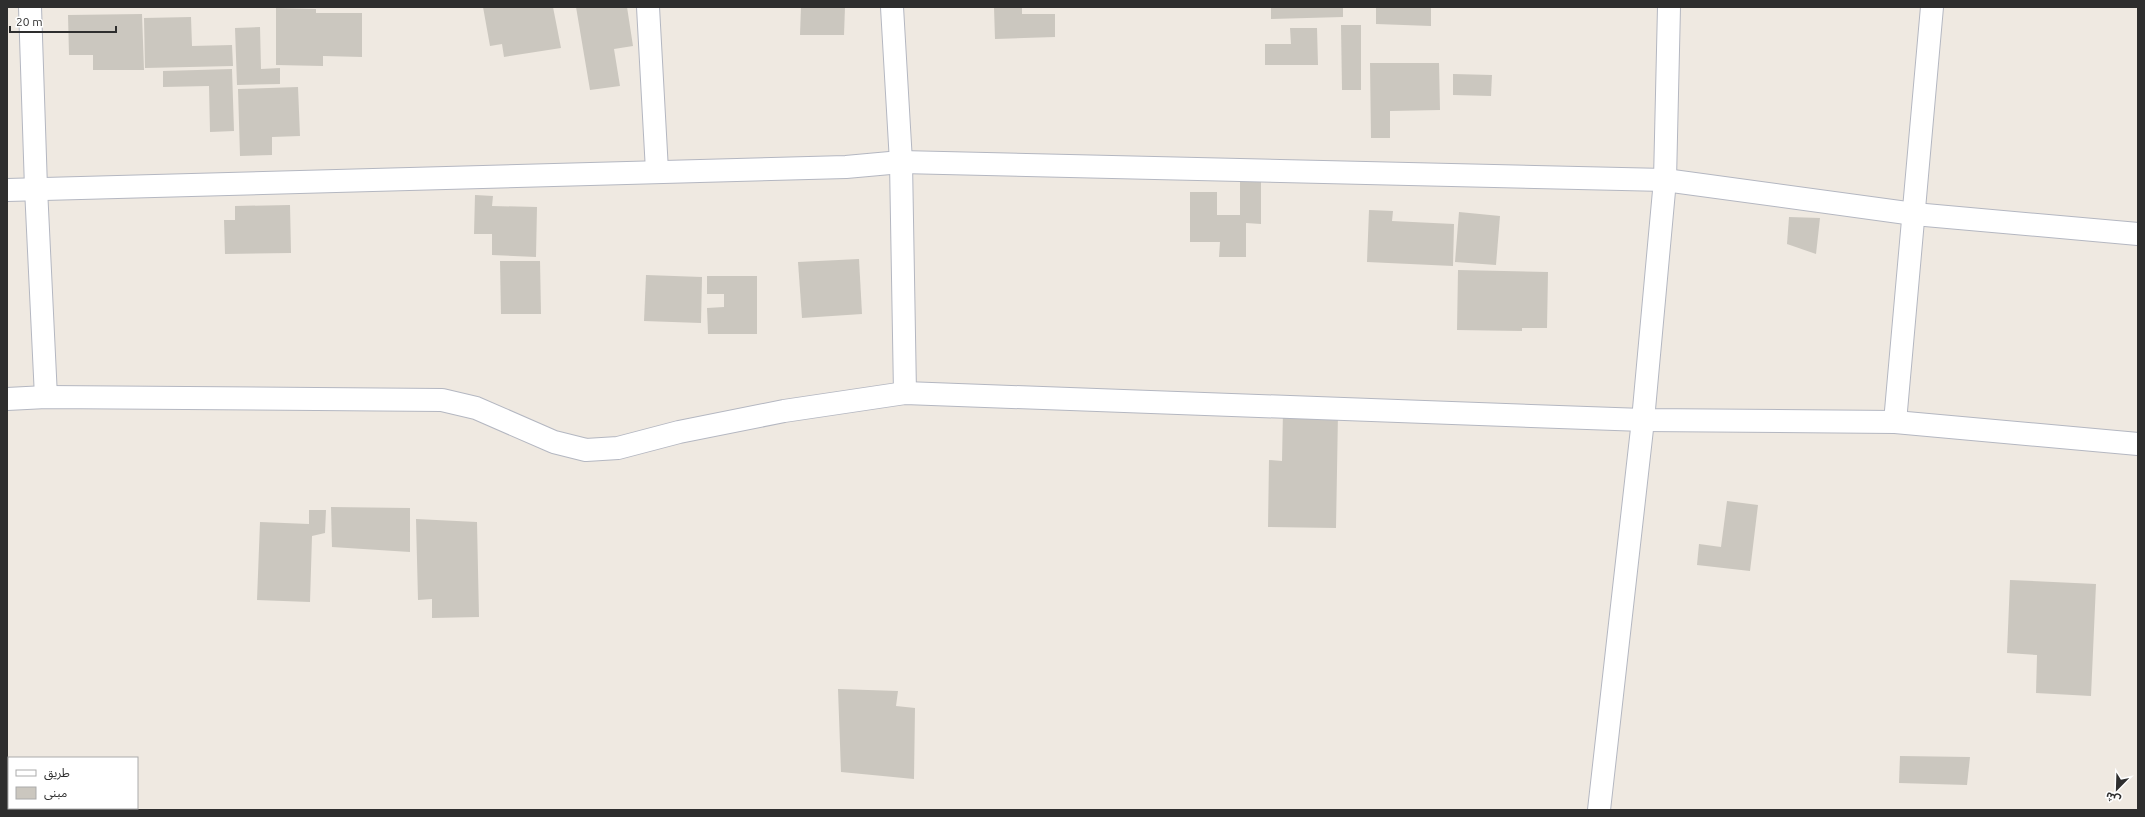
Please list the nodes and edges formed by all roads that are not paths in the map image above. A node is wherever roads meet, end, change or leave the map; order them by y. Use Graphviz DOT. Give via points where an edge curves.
graph roads {
  1 [pos="30,7"];
  2 [pos="648,7"];
  3 [pos="892,7"];
  4 [pos="1669,7"];
  5 [pos="1932,7"];
  6 [pos="901,162"];
  7 [pos="657,171"];
  8 [pos="1665,180"];
  9 [pos="36,188"];
  10 [pos="7,190"];
  11 [pos="1914,214"];
  12 [pos="2138,234"];
  13 [pos="905,393"];
  14 [pos="46,397"];
  15 [pos="7,399"];
  16 [pos="1644,420"];
  17 [pos="1895,422"];
  18 [pos="2138,444"];
  19 [pos="1599,810"];
  1 -- 9 [label="street"];
  2 -- 7 [label="street"];
  3 -- 6 [label="street"];
  4 -- 8 [label="street"];
  5 -- 11 [label="street"];
  6 -- 7 [label="street" via="846,167"];
  6 -- 8 [label="street"];
  6 -- 13 [label="street"];
  7 -- 9 [label="street"];
  8 -- 11 [label="street"];
  8 -- 16 [label="street"];
  9 -- 10 [label="street"];
  9 -- 14 [label="street"];
  11 -- 12 [label="street"];
  11 -- 17 [label="street"];
  13 -- 14 [label="street" via="784,411 680,432 618,448 586,450 554,442 476,408 442,400"];
  13 -- 16 [label="street"];
  14 -- 15 [label="street"];
  16 -- 17 [label="street"];
  16 -- 19 [label="street"];
  17 -- 18 [label="street"];
}
